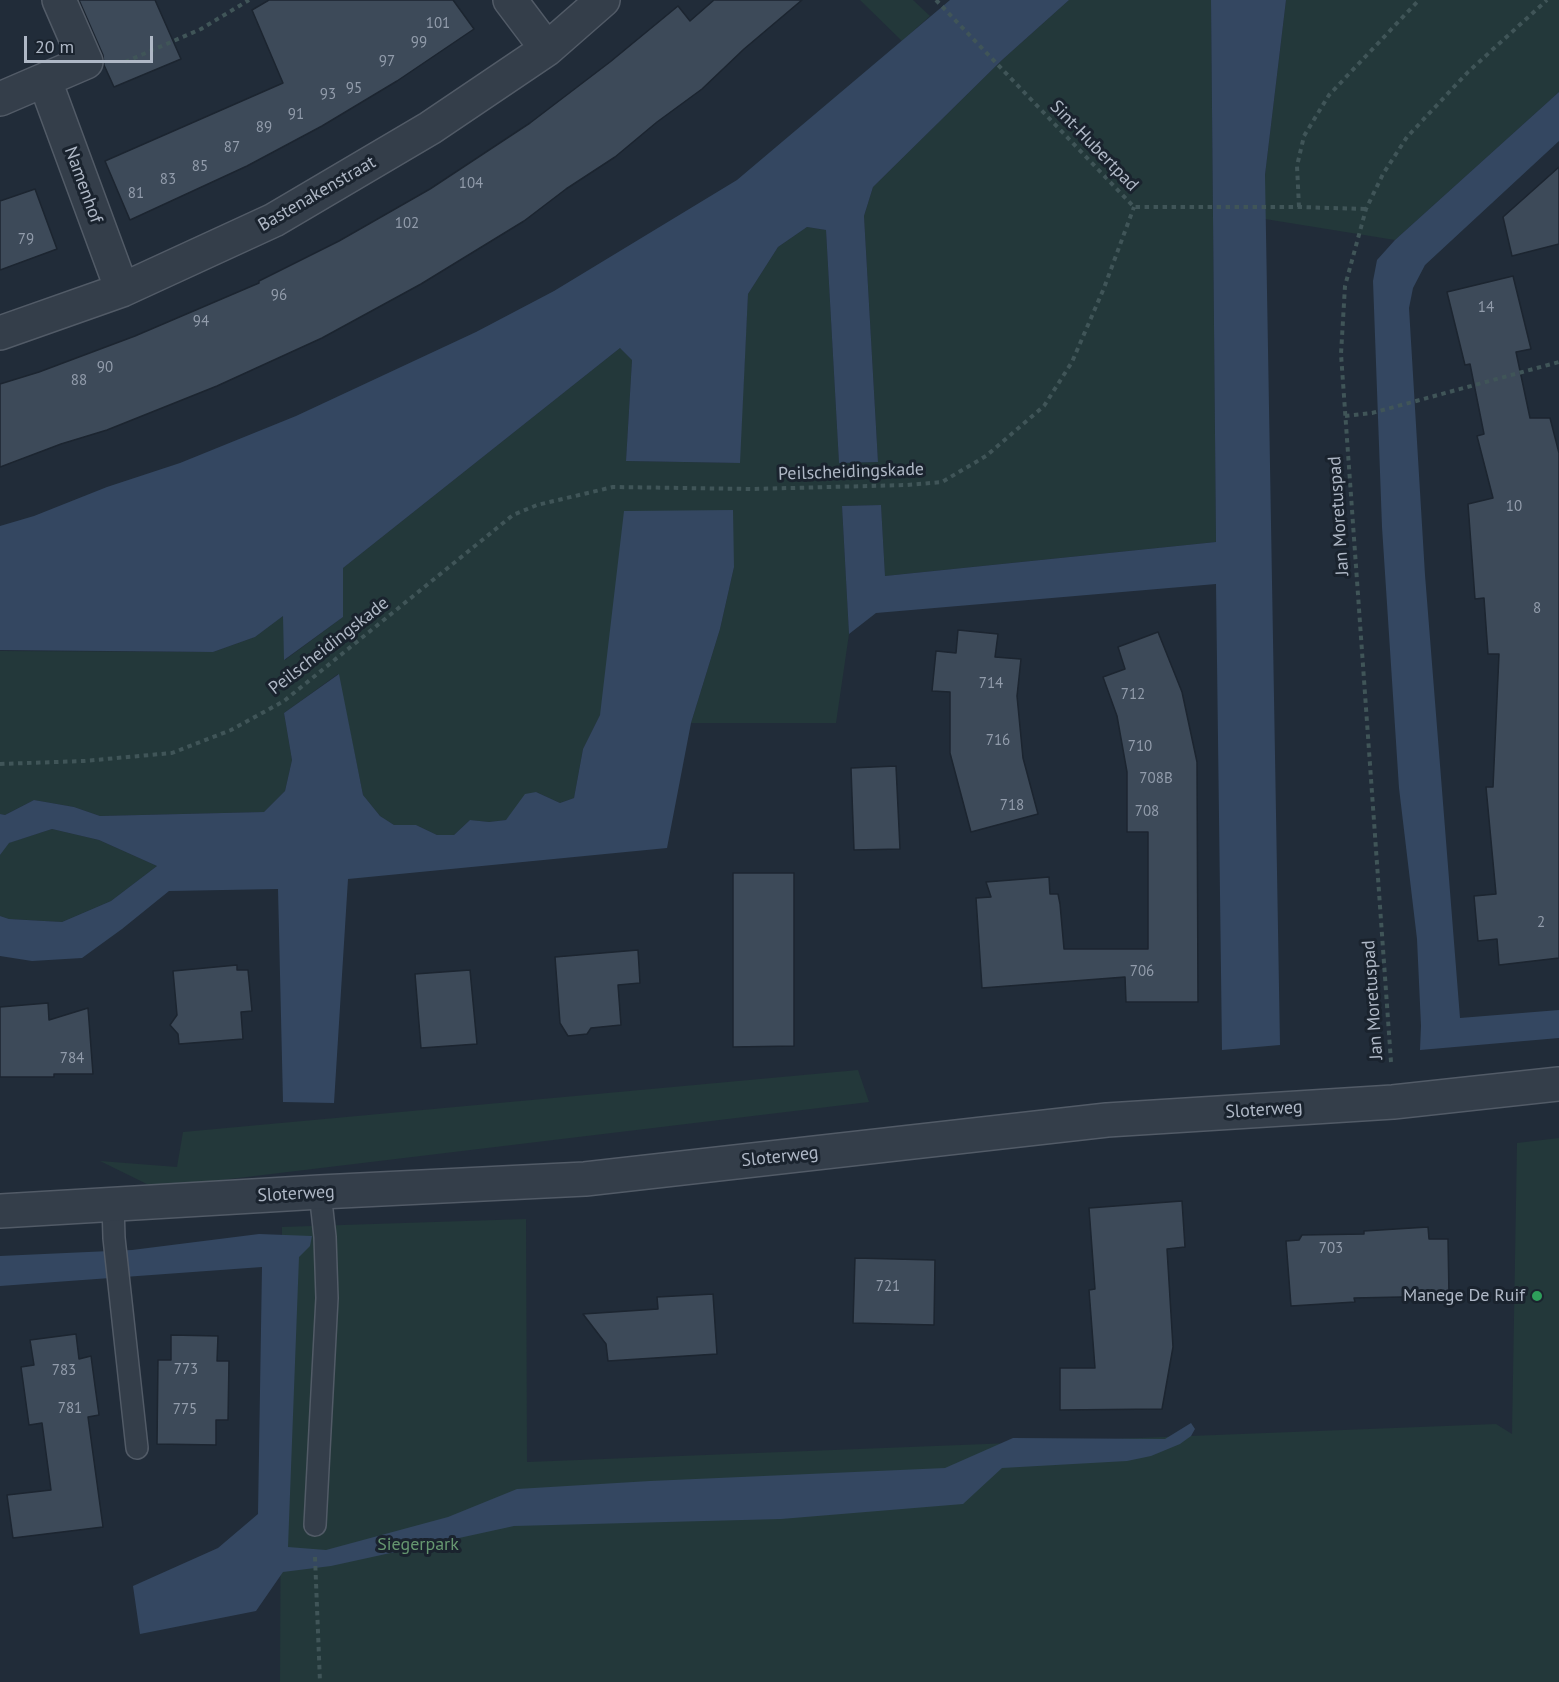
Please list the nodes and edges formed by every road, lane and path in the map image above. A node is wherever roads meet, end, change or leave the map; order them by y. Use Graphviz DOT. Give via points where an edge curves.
graph roads {
  1 [pos="59,0"];
  2 [pos="510,0"];
  3 [pos="603,0"];
  4 [pos="936,0"];
  5 [pos="1419,0"];
  6 [pos="1547,0"];
  7 [pos="547,50"];
  8 [pos="45,81"];
  9 [pos="0,99"];
  10 [pos="1134,207"];
  11 [pos="1299,207"];
  12 [pos="1366,210"];
  13 [pos="122,290"];
  14 [pos="0,333"];
  15 [pos="1559,362"];
  16 [pos="1345,416"];
  17 [pos="0,764"];
  18 [pos="1559,1084"];
  19 [pos="1393,1102"];
  20 [pos="320,1192"];
  21 [pos="113,1204"];
  22 [pos="0,1211"];
  23 [pos="137,1448"];
  24 [pos="315,1525"];
  25 [pos="315,1578"];
  26 [pos="320,1682"];
  1 -- 8 [label="street" via="86,62"];
  2 -- 7 [label="street"];
  3 -- 7 [label="street, Bastenakenstraat"];
  4 -- 10 [label="path, Sint-Hubertpad"];
  5 -- 11 [label="path" via="1329,95 1304,136 1297,166"];
  6 -- 12 [label="path, Jan Moretuspad" via="1468,72 1407,137"];
  7 -- 13 [label="street, Bastenakenstraat" via="430,128 274,220"];
  8 -- 9 [label="street"];
  8 -- 13 [label="street, Namenhof"];
  10 -- 11 [label="path, Sint-Hubertpad"];
  10 -- 17 [label="path, Peilscheidingskade" via="1072,362 1044,406 986,456 942,482 752,489 613,487 537,504 513,515 284,701 231,730 172,753"];
  11 -- 12 [label="path, Sint-Hubertpad"];
  12 -- 16 [label="path, Jan Moretuspad" via="1345,286 1341,354"];
  13 -- 14 [label="street, Bastenakenstraat"];
  15 -- 16 [label="path" via="1372,413"];
  16 -- 19 [label="path, Jan Moretuspad"];
  18 -- 19 [label="street, Sloterweg"];
  19 -- 20 [label="street, Sloterweg" via="1107,1120 585,1179"];
  20 -- 21 [label="street, Sloterweg"];
  20 -- 24 [label="lane" via="327,1298"];
  21 -- 22 [label="street, Sloterweg"];
  21 -- 23 [label="lane"];
  25 -- 26 [label="path"];
}
